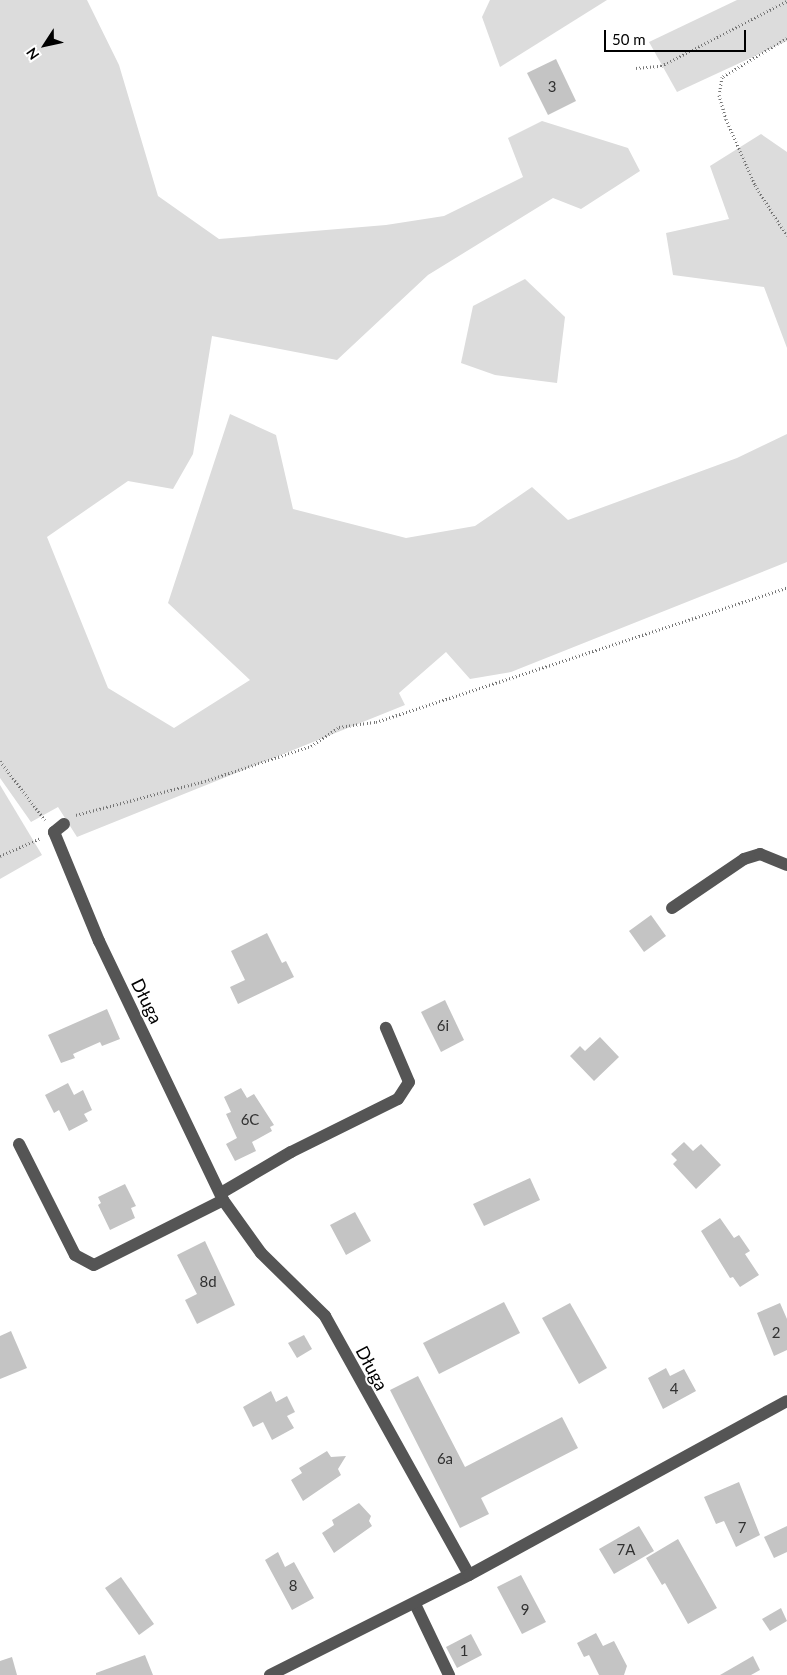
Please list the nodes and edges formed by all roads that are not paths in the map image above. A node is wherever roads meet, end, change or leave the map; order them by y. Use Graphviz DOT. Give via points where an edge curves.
graph roads {
  1 [pos="64,824"];
  2 [pos="787,865"];
  3 [pos="672,908"];
  4 [pos="386,1028"];
  5 [pos="19,1144"];
  6 [pos="222,1197"];
  7 [pos="787,1400"];
  8 [pos="469,1575"];
  9 [pos="415,1604"];
  10 [pos="270,1675"];
  11 [pos="449,1675"];
  1 -- 6 [label="street, Długa" via="54,832 62,854 99,941"];
  2 -- 3 [label="street" via="760,854 744,859"];
  4 -- 6 [label="street" via="409,1082 398,1099 291,1152"];
  5 -- 6 [label="street" via="75,1255 94,1265"];
  6 -- 8 [label="street, Długa" via="261,1252 325,1316"];
  7 -- 8 [label="street"];
  8 -- 9 [label="street"];
  9 -- 10 [label="street"];
  9 -- 11 [label="street"];
}
